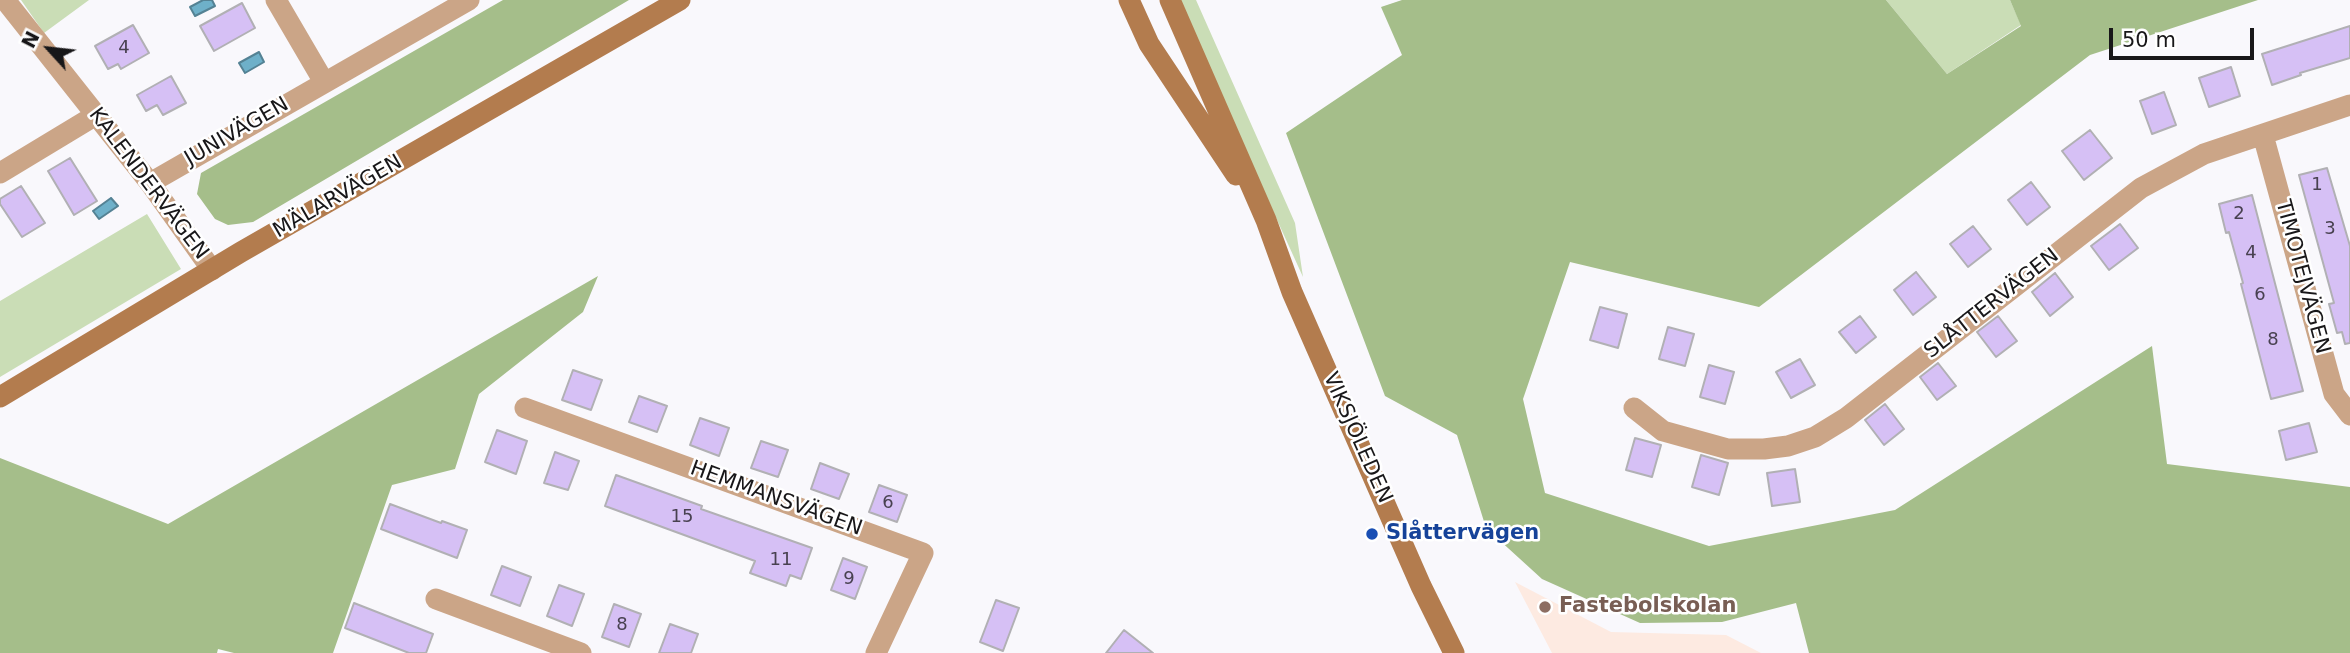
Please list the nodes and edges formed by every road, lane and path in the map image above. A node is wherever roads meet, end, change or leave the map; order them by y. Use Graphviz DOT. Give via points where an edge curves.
graph roads {
  1 [pos="5,0"];
  2 [pos="276,0"];
  3 [pos="469,0"];
  4 [pos="680,0"];
  5 [pos="1129,0"];
  6 [pos="1170,0"];
  7 [pos="324,82"];
  8 [pos="2350,105"];
  9 [pos="96,115"];
  10 [pos="2263,135"];
  11 [pos="0,173"];
  12 [pos="150,183"];
  13 [pos="1266,220"];
  14 [pos="212,270"];
  15 [pos="0,397"];
  16 [pos="525,408"];
  17 [pos="1634,408"];
  18 [pos="2350,415"];
  19 [pos="436,599"];
  20 [pos="581,653"];
  21 [pos="876,653"];
  22 [pos="1454,653"];
  1 -- 9 [label="street, KALENDERVÄGEN"];
  2 -- 7 [label="street"];
  3 -- 7 [label="street, JUNIVÄGEN"];
  4 -- 14 [label="main road, MÄLARVÄGEN"];
  5 -- 13 [label="main road, VIKSJÖLEDEN" via="1149,44"];
  6 -- 13 [label="main road, VIKSJÖLEDEN"];
  7 -- 12 [label="street, JUNIVÄGEN"];
  8 -- 10 [label="street, SLÅTTERVÄGEN"];
  9 -- 11 [label="street"];
  9 -- 12 [label="street, KALENDERVÄGEN"];
  10 -- 17 [label="street, SLÅTTERVÄGEN" via="2204,154 2141,188 1846,418 1815,437 1788,446 1728,449 1663,430"];
  10 -- 18 [label="street, TIMOTEJVÄGEN" via="2334,394"];
  12 -- 14 [label="street, KALENDERVÄGEN"];
  13 -- 22 [label="main road, VIKSJÖLEDEN" via="1292,292"];
  14 -- 15 [label="main road, MÄLARVÄGEN"];
  16 -- 21 [label="street, HEMMANSVÄGEN" via="923,553"];
  19 -- 20 [label="street"];
}
